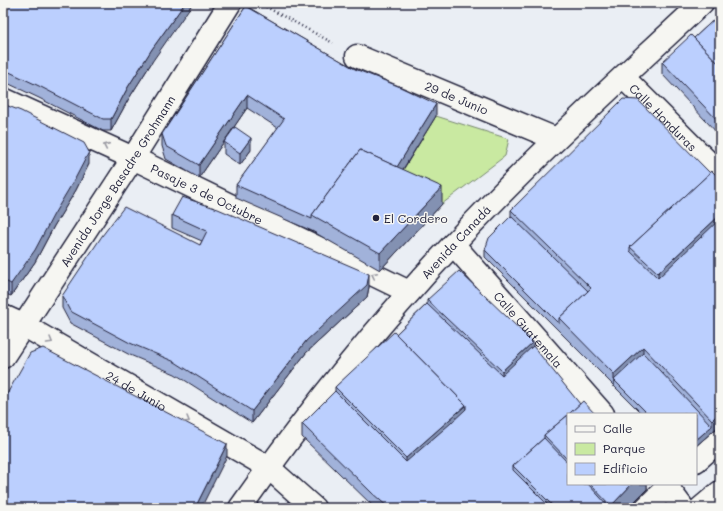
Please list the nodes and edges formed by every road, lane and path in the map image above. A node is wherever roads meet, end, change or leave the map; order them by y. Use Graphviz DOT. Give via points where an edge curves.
graph roads {
  1 [pos="230,3"];
  2 [pos="259,3"];
  3 [pos="702,3"];
  4 [pos="357,56"];
  5 [pos="623,77"];
  6 [pos="3,99"];
  7 [pos="556,140"];
  8 [pos="133,158"];
  9 [pos="720,174"];
  10 [pos="453,244"];
  11 [pos="409,292"];
  12 [pos="3,316"];
  13 [pos="23,326"];
  14 [pos="3,357"];
  15 [pos="602,413"];
  16 [pos="720,440"];
  17 [pos="697,460"];
  18 [pos="268,467"];
  19 [pos="668,485"];
  20 [pos="720,492"];
  21 [pos="240,508"];
  22 [pos="314,508"];
  23 [pos="646,508"];
  24 [pos="683,508"];
  25 [pos="701,508"];
  1 -- 8 [label="street, Avenida Jorge Basadre Grohmann"];
  2 -- 4 [label="path"];
  3 -- 5 [label="street, Avenida Canadá"];
  4 -- 7 [label="street, 29 de Junio"];
  5 -- 7 [label="street, Avenida Canadá"];
  5 -- 9 [label="street, Calle Honduras"];
  8 -- 6 [label="street, Pasaje 3 de Octubre, one-way"];
  7 -- 10 [label="street, Avenida Canadá"];
  11 -- 8 [label="street, Pasaje 3 de Octubre, one-way"];
  8 -- 13 [label="street, Avenida Jorge Basadre Grohmann"];
  10 -- 11 [label="street, Avenida Canadá"];
  10 -- 15 [label="street, Calle Guatemala"];
  11 -- 18 [label="street, Avenida Canadá" via="337,378"];
  12 -- 13 [label="street, 24 de Junio"];
  13 -- 14 [label="street, Avenida Jorge Basadre Grohmann"];
  13 -- 18 [label="street, 24 de Junio, one-way"];
  16 -- 17 [label="street"];
  18 -- 21 [label="street, Avenida Canadá"];
  18 -- 22 [label="street, 24 de Junio"];
  19 -- 23 [label="street"];
  19 -- 24 [label="street"];
  20 -- 25 [label="street"];
}
